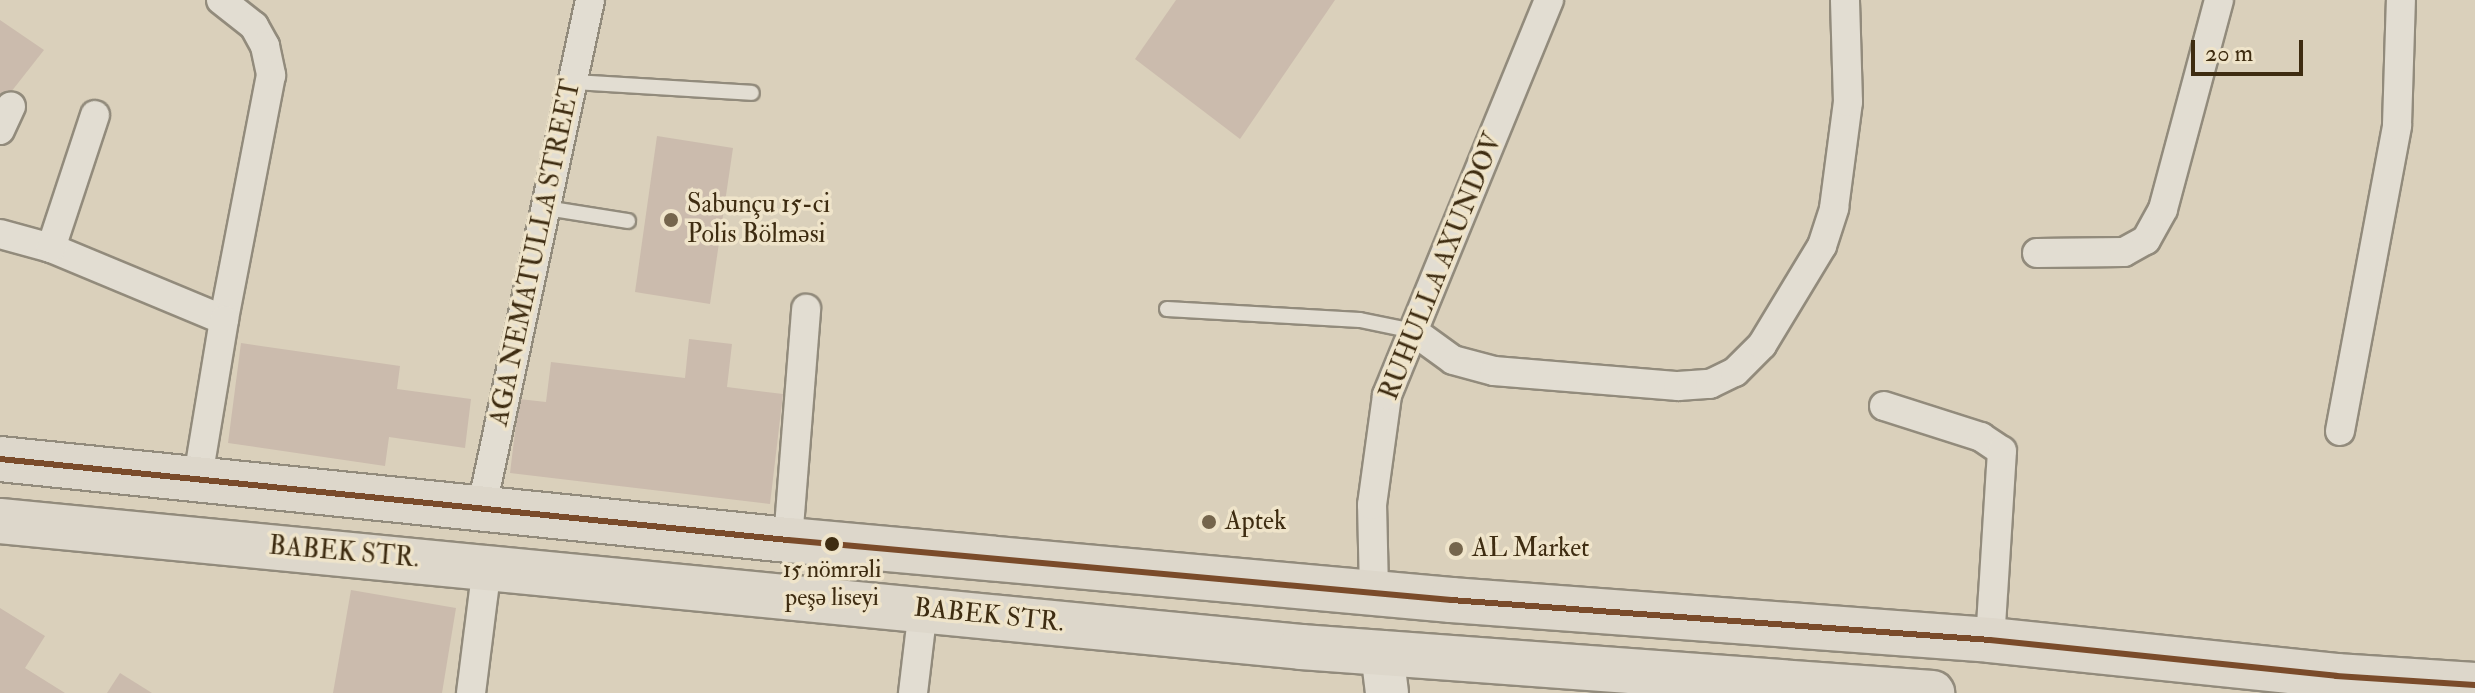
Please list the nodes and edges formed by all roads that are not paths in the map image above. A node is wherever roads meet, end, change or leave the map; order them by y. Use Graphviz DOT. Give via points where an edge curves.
graph roads {
  1 [pos="221,0"];
  2 [pos="590,0"];
  3 [pos="1549,0"];
  4 [pos="1845,0"];
  5 [pos="2219,0"];
  6 [pos="2401,0"];
  7 [pos="573,82"];
  8 [pos="752,93"];
  9 [pos="95,115"];
  10 [pos="546,208"];
  11 [pos="628,221"];
  12 [pos="0,234"];
  13 [pos="51,248"];
  14 [pos="2037,253"];
  15 [pos="806,309"];
  16 [pos="1167,309"];
  17 [pos="224,320"];
  18 [pos="1413,331"];
  19 [pos="1884,406"];
  20 [pos="2340,431"];
  21 [pos="0,459"];
  22 [pos="198,477"];
  23 [pos="482,506"];
  24 [pos="0,521"];
  25 [pos="788,540"];
  26 [pos="487,566"];
  27 [pos="1374,591"];
  28 [pos="923,609"];
  29 [pos="1990,640"];
  30 [pos="1384,673"];
  31 [pos="2475,685"];
  32 [pos="471,693"];
  33 [pos="913,693"];
  34 [pos="1932,693"];
  1 -- 17 [label="street" via="254,26 271,75"];
  2 -- 7 [label="street, AGA NEMATULLA STREET"];
  3 -- 18 [label="street, RUHULLA AXUNDOV"];
  4 -- 18 [label="street" via="1848,102 1834,208 1822,246 1762,345 1735,372 1710,384 1678,386 1494,371 1453,360"];
  5 -- 14 [label="street" via="2163,209 2146,240 2124,252"];
  6 -- 20 [label="street" via="2397,125"];
  7 -- 8 [label="lane"];
  7 -- 10 [label="street, AGA NEMATULLA STREET"];
  9 -- 13 [label="street"];
  10 -- 11 [label="lane"];
  10 -- 23 [label="street, AGA NEMATULLA STREET"];
  12 -- 13 [label="street"];
  13 -- 17 [label="street"];
  15 -- 25 [label="street"];
  16 -- 18 [label="lane" via="1360,320"];
  17 -- 22 [label="street"];
  18 -- 27 [label="street, RUHULLA AXUNDOV" via="1387,395 1372,505"];
  19 -- 29 [label="street" via="1981,437 2002,451"];
  21 -- 22 [label="main road"];
  22 -- 23 [label="main road"];
  23 -- 25 [label="main road"];
  24 -- 26 [label="main road, BABEK STR."];
  25 -- 27 [label="main road"];
  26 -- 28 [label="main road, BABEK STR."];
  26 -- 32 [label="street"];
  27 -- 29 [label="main road"];
  27 -- 30 [label="main road"];
  28 -- 30 [label="main road, BABEK STR."];
  28 -- 33 [label="street"];
  29 -- 31 [label="main road"];
  30 -- 34 [label="main road, BABEK STR."];
}
